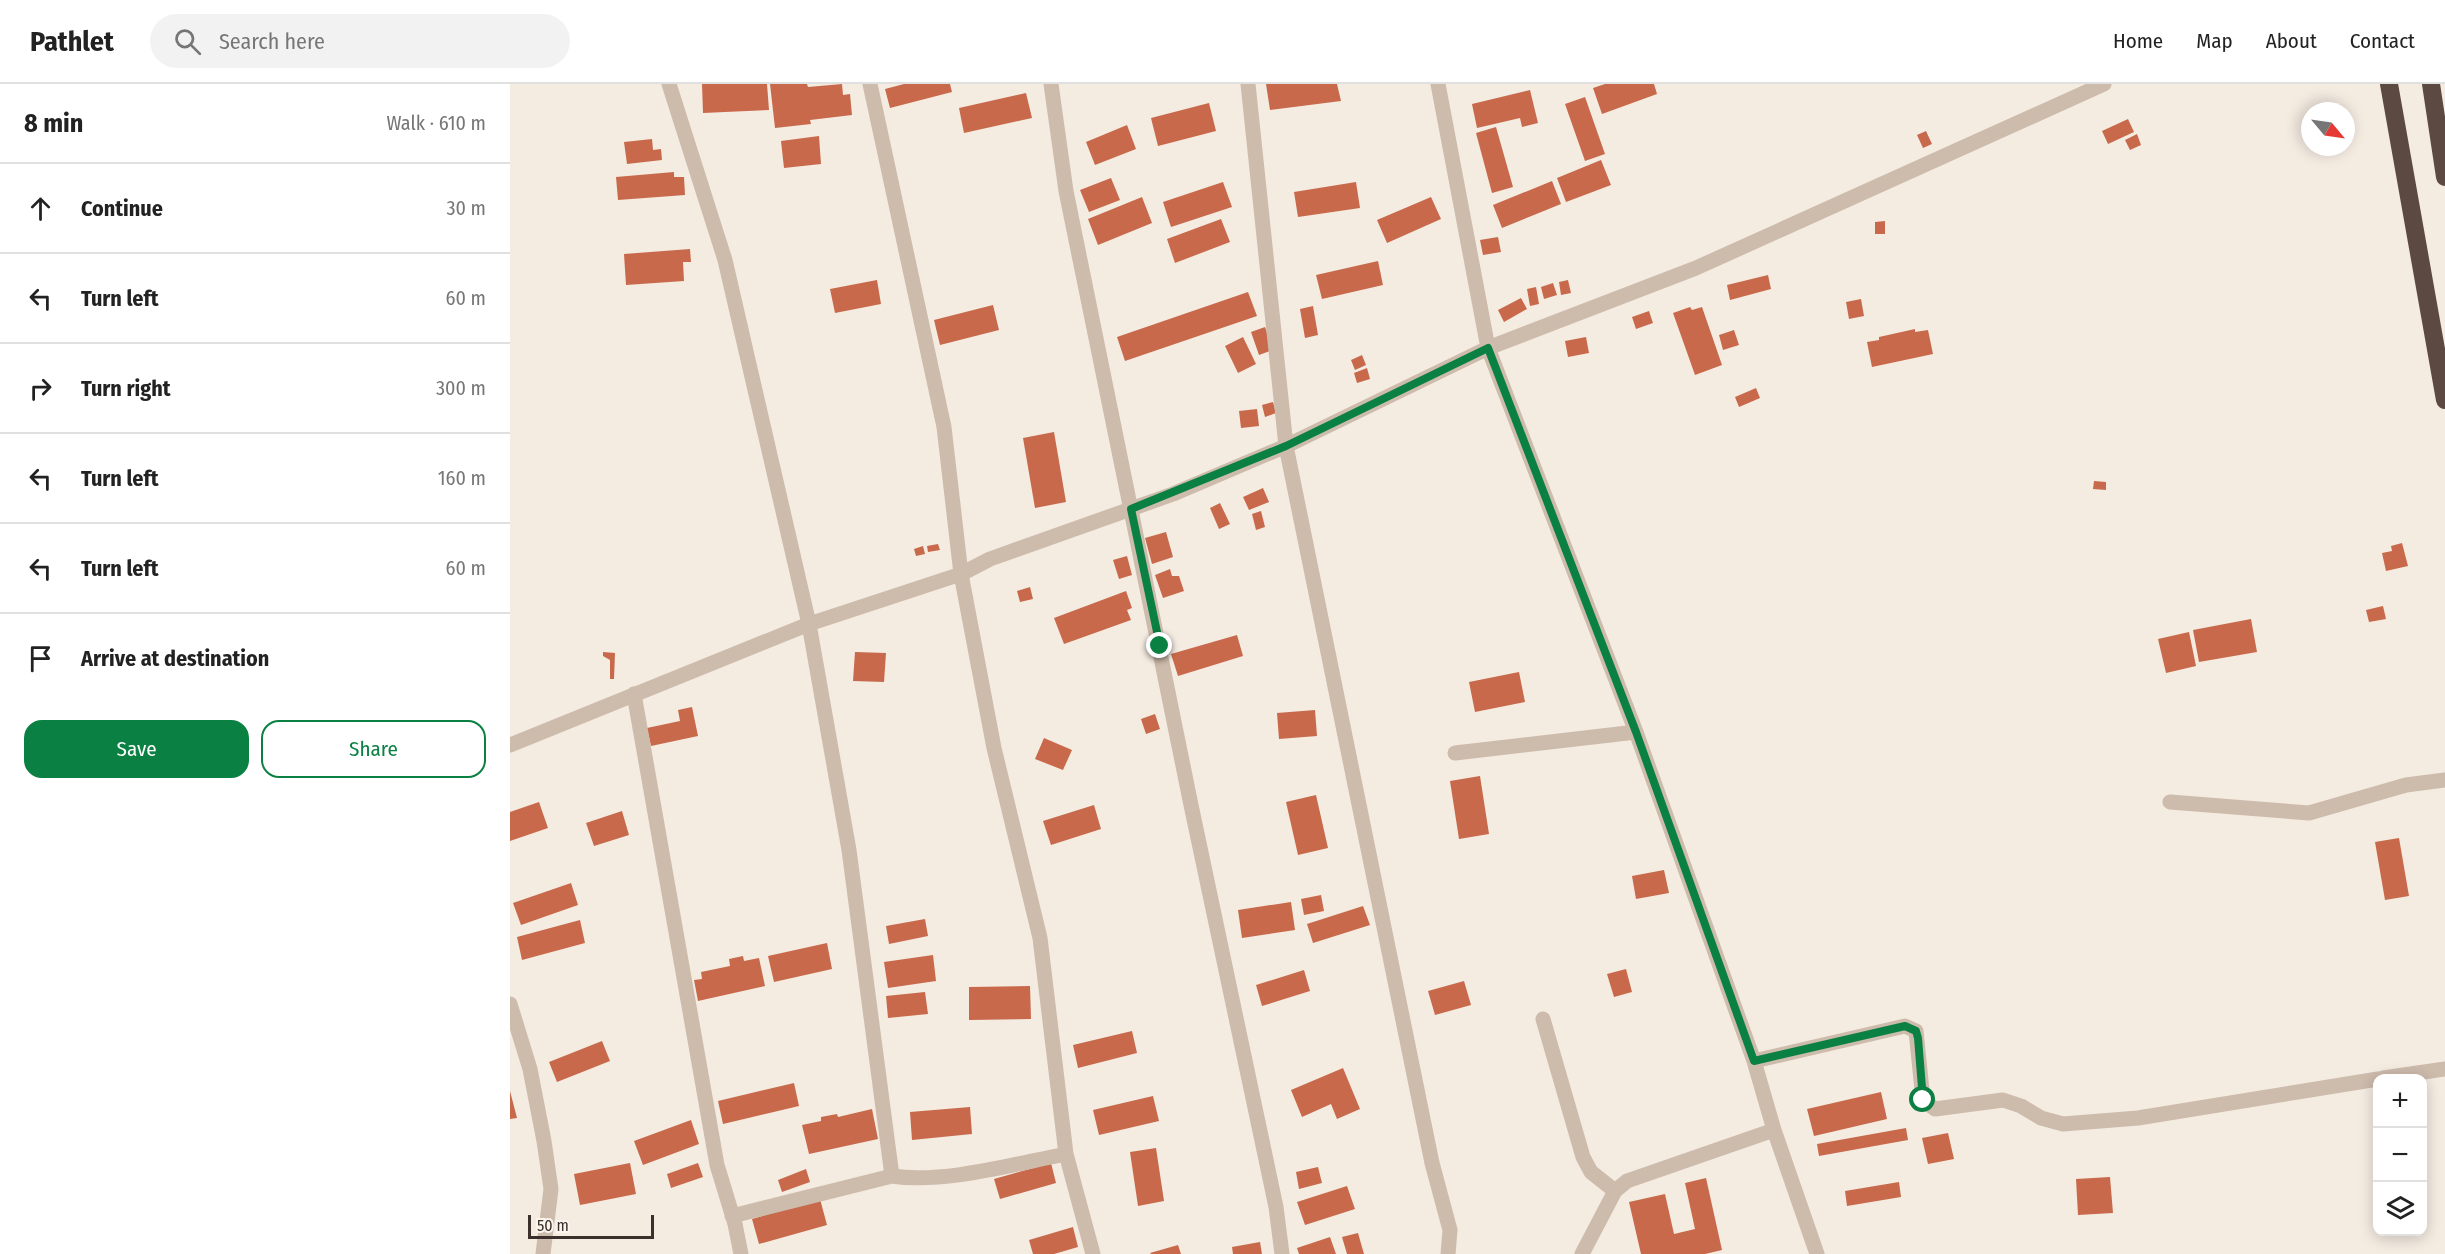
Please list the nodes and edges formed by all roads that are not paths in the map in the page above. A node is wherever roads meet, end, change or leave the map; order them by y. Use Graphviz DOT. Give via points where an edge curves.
graph roads {
  1 [pos="669,84"];
  2 [pos="870,84"];
  3 [pos="1051,84"];
  4 [pos="1248,84"];
  5 [pos="1438,84"];
  6 [pos="2104,84"];
  7 [pos="2389,84"];
  8 [pos="2431,84"];
  9 [pos="2445,177"];
  10 [pos="1488,348"];
  11 [pos="2445,400"];
  12 [pos="1286,446"];
  13 [pos="1131,509"];
  14 [pos="961,574"];
  15 [pos="809,624"];
  16 [pos="634,694"];
  17 [pos="1636,732"];
  18 [pos="510,745"];
  19 [pos="1455,753"];
  20 [pos="2445,780"];
  21 [pos="2170,802"];
  22 [pos="510,1004"];
  23 [pos="1543,1019"];
  24 [pos="1754,1061"];
  25 [pos="2445,1069"];
  26 [pos="2411,1074"];
  27 [pos="2373,1080"];
  28 [pos="1774,1130"];
  29 [pos="1066,1154"];
  30 [pos="892,1176"];
  31 [pos="1615,1191"];
  32 [pos="732,1216"];
  33 [pos="543,1254"];
  34 [pos="741,1254"];
  35 [pos="1094,1254"];
  36 [pos="1282,1254"];
  37 [pos="1448,1254"];
  38 [pos="1582,1254"];
  39 [pos="1817,1254"];
  1 -- 15 [label="street" via="725,261"];
  2 -- 14 [label="street" via="944,427"];
  3 -- 13 [label="street" via="1066,191"];
  4 -- 12 [label="street"];
  5 -- 10 [label="street"];
  6 -- 10 [label="street" via="1696,268"];
  7 -- 11 [label="highway"];
  8 -- 9 [label="highway"];
  10 -- 12 [label="street"];
  10 -- 17 [label="street"];
  12 -- 13 [label="street"];
  12 -- 37 [label="street" via="1432,1162 1450,1230"];
  13 -- 14 [label="street" via="990,559"];
  13 -- 36 [label="street" via="1276,1207"];
  14 -- 15 [label="street"];
  14 -- 29 [label="street" via="994,748 1040,938"];
  15 -- 16 [label="street"];
  15 -- 30 [label="street" via="849,850"];
  16 -- 18 [label="street"];
  16 -- 32 [label="street" via="717,1165"];
  17 -- 19 [label="street"];
  17 -- 24 [label="street"];
  20 -- 21 [label="street" via="2406,785 2309,813"];
  22 -- 33 [label="street" via="530,1069 548,1170 550,1189"];
  23 -- 31 [label="street" via="1583,1157 1591,1172"];
  24 -- 27 [label="street" via="1905,1026 1916,1031 1923,1100 1935,1109 2002,1100 2062,1124 2138,1118"];
  24 -- 28 [label="street"];
  25 -- 26 [label="street"];
  28 -- 31 [label="street" via="1627,1181"];
  28 -- 39 [label="street"];
  29 -- 30 [label="street" via="924,1178"];
  29 -- 35 [label="street"];
  30 -- 32 [label="street"];
  31 -- 38 [label="street"];
  32 -- 34 [label="street"];
}
